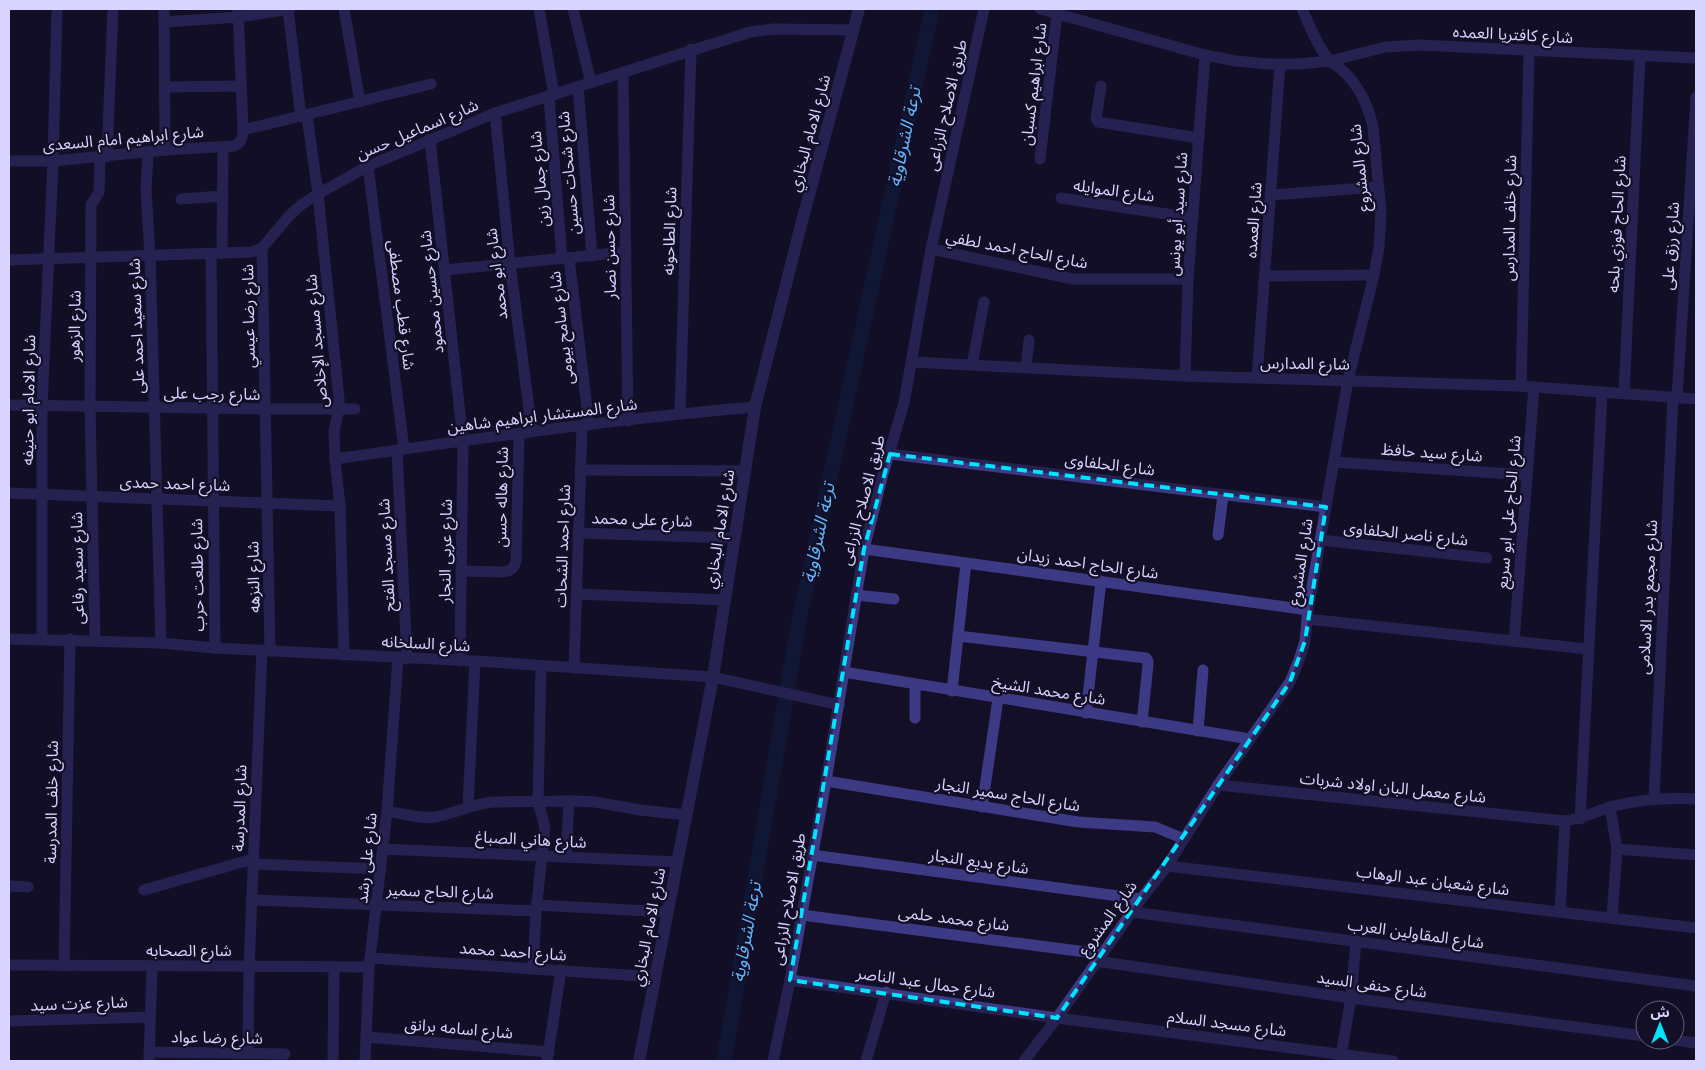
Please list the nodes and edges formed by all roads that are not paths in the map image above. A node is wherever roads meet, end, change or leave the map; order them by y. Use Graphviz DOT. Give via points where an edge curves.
graph roads {
  1 [pos="57,9"];
  2 [pos="113,9"];
  3 [pos="164,9"];
  4 [pos="288,9"];
  5 [pos="344,9"];
  6 [pos="539,9"];
  7 [pos="573,9"];
  8 [pos="859,9"];
  9 [pos="984,9"];
  10 [pos="1040,9"];
  11 [pos="1302,9"];
  12 [pos="238,13"];
  13 [pos="1057,13"];
  14 [pos="164,22"];
  15 [pos="854,30"];
  16 [pos="691,49"];
  17 [pos="1529,51"];
  18 [pos="1205,55"];
  19 [pos="1640,56"];
  20 [pos="1696,58"];
  21 [pos="1330,61"];
  22 [pos="1280,64"];
  23 [pos="623,73"];
  24 [pos="591,83"];
  25 [pos="431,84"];
  26 [pos="241,86"];
  27 [pos="1101,86"];
  28 [pos="165,87"];
  29 [pos="578,87"];
  30 [pos="552,96"];
  31 [pos="1696,96"];
  32 [pos="360,102"];
  33 [pos="495,113"];
  34 [pos="304,116"];
  35 [pos="243,130"];
  36 [pos="1198,138"];
  37 [pos="430,139"];
  38 [pos="223,147"];
  39 [pos="165,150"];
  40 [pos="148,152"];
  41 [pos="104,157"];
  42 [pos="1040,159"];
  43 [pos="9,161"];
  44 [pos="53,161"];
  45 [pos="368,166"];
  46 [pos="1378,187"];
  47 [pos="318,194"];
  48 [pos="1271,195"];
  49 [pos="223,196"];
  50 [pos="1061,198"];
  51 [pos="182,199"];
  52 [pos="1193,218"];
  53 [pos="262,248"];
  54 [pos="930,248"];
  55 [pos="626,252"];
  56 [pos="217,253"];
  57 [pos="150,255"];
  58 [pos="592,256"];
  59 [pos="91,258"];
  60 [pos="566,258"];
  61 [pos="49,259"];
  62 [pos="9,260"];
  63 [pos="510,264"];
  64 [pos="445,270"];
  65 [pos="1374,275"];
  66 [pos="1265,276"];
  67 [pos="1188,279"];
  68 [pos="984,302"];
  69 [pos="1029,340"];
  70 [pos="912,362"];
  71 [pos="972,365"];
  72 [pos="1026,368"];
  73 [pos="1185,376"];
  74 [pos="1257,378"];
  75 [pos="1348,380"];
  76 [pos="1521,386"];
  77 [pos="1534,387"];
  78 [pos="1602,392"];
  79 [pos="1624,393"];
  80 [pos="1675,397"];
  81 [pos="1696,399"];
  82 [pos="9,405"];
  83 [pos="42,406"];
  84 [pos="90,407"];
  85 [pos="755,407"];
  86 [pos="155,408"];
  87 [pos="214,408"];
  88 [pos="355,408"];
  89 [pos="339,409"];
  90 [pos="266,410"];
  91 [pos="680,413"];
  92 [pos="628,420"];
  93 [pos="585,425"];
  94 [pos="532,431"];
  95 [pos="518,433"];
  96 [pos="463,441"];
  97 [pos="401,450"];
  98 [pos="890,454"];
  99 [pos="335,459"];
  100 [pos="1334,462"];
  101 [pos="580,470"];
  102 [pos="745,471"];
  103 [pos="1527,474"];
  104 [pos="9,493"];
  105 [pos="42,494"];
  106 [pos="1223,494"];
  107 [pos="92,496"];
  108 [pos="157,499"];
  109 [pos="212,501"];
  110 [pos="268,503"];
  111 [pos="340,506"];
  112 [pos="1326,507"];
  113 [pos="578,533"];
  114 [pos="1218,535"];
  115 [pos="734,538"];
  116 [pos="1320,540"];
  117 [pos="864,549"];
  118 [pos="1488,558"];
  119 [pos="966,563"];
  120 [pos="461,571"];
  121 [pos="1100,581"];
  122 [pos="576,594"];
  123 [pos="856,595"];
  124 [pos="894,599"];
  125 [pos="724,600"];
  126 [pos="1308,614"];
  127 [pos="958,636"];
  128 [pos="9,639"];
  129 [pos="42,639"];
  130 [pos="70,639"];
  131 [pos="95,640"];
  132 [pos="1514,641"];
  133 [pos="161,643"];
  134 [pos="214,648"];
  135 [pos="1588,649"];
  136 [pos="266,651"];
  137 [pos="1093,652"];
  138 [pos="344,654"];
  139 [pos="402,658"];
  140 [pos="460,661"];
  141 [pos="475,662"];
  142 [pos="541,666"];
  143 [pos="574,668"];
  144 [pos="1203,670"];
  145 [pos="844,672"];
  146 [pos="713,677"];
  147 [pos="915,685"];
  148 [pos="952,691"];
  149 [pos="998,699"];
  150 [pos="839,705"];
  151 [pos="1086,713"];
  152 [pos="915,718"];
  153 [pos="1142,722"];
  154 [pos="1198,731"];
  155 [pos="1250,739"];
  156 [pos="826,780"];
  157 [pos="1218,785"];
  158 [pos="1654,798"];
  159 [pos="1696,799"];
  160 [pos="569,800"];
  161 [pos="538,801"];
  162 [pos="468,807"];
  163 [pos="982,807"];
  164 [pos="1610,808"];
  165 [pos="388,811"];
  166 [pos="686,815"];
  167 [pos="1580,819"];
  168 [pos="1565,820"];
  169 [pos="1184,839"];
  170 [pos="384,849"];
  171 [pos="1617,849"];
  172 [pos="812,855"];
  173 [pos="1696,855"];
  174 [pos="543,856"];
  175 [pos="566,857"];
  176 [pos="253,862"];
  177 [pos="677,862"];
  178 [pos="1166,866"];
  179 [pos="381,869"];
  180 [pos="9,886"];
  181 [pos="28,887"];
  182 [pos="144,890"];
  183 [pos="1140,899"];
  184 [pos="251,900"];
  185 [pos="377,904"];
  186 [pos="537,908"];
  187 [pos="667,912"];
  188 [pos="1132,912"];
  189 [pos="1560,912"];
  190 [pos="802,915"];
  191 [pos="1612,918"];
  192 [pos="1696,928"];
  193 [pos="1356,941"];
  194 [pos="1099,958"];
  195 [pos="369,963"];
  196 [pos="9,965"];
  197 [pos="64,966"];
  198 [pos="152,966"];
  199 [pos="249,966"];
  200 [pos="334,967"];
  201 [pos="533,969"];
  202 [pos="561,970"];
  203 [pos="655,977"];
  204 [pos="790,980"];
  205 [pos="1696,986"];
  206 [pos="886,992"];
  207 [pos="1350,998"];
  208 [pos="150,1017"];
  209 [pos="1057,1018"];
  210 [pos="9,1021"];
  211 [pos="1635,1035"];
  212 [pos="366,1037"];
  213 [pos="248,1054"];
  214 [pos="285,1054"];
  215 [pos="149,1057"];
  216 [pos="548,1057"];
  217 [pos="1341,1058"];
  218 [pos="333,1061"];
  219 [pos="365,1061"];
  220 [pos="639,1061"];
  221 [pos="773,1061"];
  222 [pos="866,1061"];
  223 [pos="1024,1061"];
  224 [pos="1393,1061"];
  1 -- 44 [label="street, شارع الامام ابو حنيفه"];
  2 -- 41 [label="street, شارع الزهور"];
  3 -- 14 [label="street"];
  4 -- 12 [label="street"];
  4 -- 34 [label="street"];
  5 -- 32 [label="street"];
  6 -- 30 [label="street, شارع جمال زين"];
  7 -- 24 [label="street"];
  8 -- 15 [label="street, شارع الامام البخاري"];
  9 -- 54 [label="street, طريق الاصلاح الزراعى"];
  10 -- 13 [label="street, شارع كافتريا العمده"];
  11 -- 21 [label="street, شارع المشروع" via="1314,37"];
  12 -- 14 [label="street"];
  12 -- 26 [label="street"];
  13 -- 18 [label="street, شارع كافتريا العمده"];
  13 -- 42 [label="street, شارع ابراهيم كسبان"];
  14 -- 28 [label="street"];
  15 -- 16 [label="street, شارع اسماعيل حسن" via="761,30"];
  15 -- 85 [label="street, شارع الامام البخاري" via="800,225"];
  16 -- 23 [label="street, شارع اسماعيل حسن"];
  16 -- 91 [label="street, شارع الطاحونه"];
  17 -- 19 [label="street, شارع كافتريا العمده"];
  17 -- 21 [label="street, شارع كافتريا العمده" via="1399,45"];
  17 -- 76 [label="street, شارع خلف المدارس"];
  18 -- 22 [label="street, شارع كافتريا العمده"];
  18 -- 36 [label="street, شارع سيد أبو يونس"];
  19 -- 20 [label="street, شارع كافتريا العمده"];
  19 -- 79 [label="street, شارع الحاج فوزي بلحه"];
  21 -- 22 [label="street, شارع كافتريا العمده"];
  21 -- 46 [label="street, شارع المشروع" via="1342,69 1358,88 1370,113"];
  22 -- 48 [label="street, شارع العمده"];
  23 -- 24 [label="street, شارع اسماعيل حسن"];
  23 -- 55 [label="street, شارع حسن نصار"];
  24 -- 29 [label="street, شارع اسماعيل حسن"];
  25 -- 32 [label="street"];
  26 -- 28 [label="street"];
  26 -- 35 [label="street"];
  27 -- 36 [label="street" via="1098,122"];
  28 -- 39 [label="street"];
  29 -- 30 [label="street, شارع اسماعيل حسن"];
  29 -- 58 [label="street, شارع شحات حسين"];
  30 -- 33 [label="street, شارع اسماعيل حسن"];
  30 -- 60 [label="street, شارع جمال زين"];
  31 -- 80 [label="street, شارع رزق على"];
  32 -- 34 [label="street"];
  33 -- 37 [label="street, شارع اسماعيل حسن"];
  33 -- 63 [label="street, شارع ابو محمد"];
  34 -- 35 [label="street"];
  34 -- 47 [label="street, شارع مسجد الإخلاص"];
  35 -- 38 [label="street, شارع ابراهيم امام السعدى" via="238,144"];
  36 -- 52 [label="street, شارع سيد أبو يونس"];
  37 -- 45 [label="street, شارع اسماعيل حسن"];
  37 -- 64 [label="street, شارع حسين محمود"];
  38 -- 39 [label="street, شارع ابراهيم امام السعدى"];
  38 -- 49 [label="street, شارع طلعت حرب"];
  39 -- 40 [label="street, شارع ابراهيم امام السعدى"];
  40 -- 41 [label="street, شارع ابراهيم امام السعدى"];
  40 -- 57 [label="street, شارع سعيد احمد على" via="146,191"];
  41 -- 44 [label="street, شارع ابراهيم امام السعدى"];
  41 -- 59 [label="street, شارع الزهور" via="98,192 91,205"];
  43 -- 44 [label="street, شارع ابراهيم امام السعدى"];
  44 -- 61 [label="street, شارع الامام ابو حنيفه"];
  45 -- 47 [label="street, شارع اسماعيل حسن"];
  45 -- 97 [label="street, شارع قطب مصطفى"];
  46 -- 48 [label="street"];
  46 -- 65 [label="street, شارع المشروع" via="1380,236"];
  47 -- 53 [label="street, شارع اسماعيل حسن" via="301,205"];
  47 -- 89 [label="street, شارع مسجد الإخلاص"];
  48 -- 66 [label="street, شارع العمده"];
  49 -- 51 [label="street"];
  49 -- 56 [label="street, شارع طلعت حرب"];
  50 -- 52 [label="street, شارع الموايله"];
  52 -- 67 [label="street, شارع سيد أبو يونس"];
  53 -- 56 [label="street" via="252,252"];
  53 -- 90 [label="street, شارع رضا عيسي"];
  54 -- 67 [label="street, شارع الحاج احمد لطفي" via="1073,279"];
  54 -- 70 [label="street, طريق الاصلاح الزراعى"];
  55 -- 58 [label="street"];
  55 -- 92 [label="street, شارع حسن نصار"];
  56 -- 57 [label="street"];
  56 -- 87 [label="street, شارع طلعت حرب"];
  57 -- 59 [label="street"];
  57 -- 86 [label="street, شارع سعيد احمد على"];
  58 -- 60 [label="street"];
  59 -- 61 [label="street"];
  59 -- 84 [label="street, شارع الزهور"];
  60 -- 63 [label="street"];
  60 -- 93 [label="street, شارع سامح بيومى"];
  61 -- 62 [label="street"];
  61 -- 83 [label="street, شارع الامام ابو حنيفه"];
  63 -- 64 [label="street"];
  63 -- 94 [label="street, شارع ابو محمد"];
  64 -- 96 [label="street, شارع حسين محمود"];
  65 -- 66 [label="street"];
  65 -- 75 [label="street, شارع المشروع"];
  66 -- 74 [label="street, شارع العمده"];
  67 -- 73 [label="street, شارع سيد أبو يونس"];
  68 -- 71 [label="street"];
  69 -- 72 [label="street"];
  70 -- 71 [label="street, شارع المدارس"];
  70 -- 98 [label="street, طريق الاصلاح الزراعى"];
  71 -- 72 [label="street, شارع المدارس"];
  72 -- 73 [label="street, شارع المدارس"];
  73 -- 74 [label="street, شارع المدارس"];
  74 -- 75 [label="street, شارع المدارس"];
  75 -- 76 [label="street, شارع المدارس"];
  75 -- 100 [label="street, شارع المشروع"];
  76 -- 77 [label="street, شارع المدارس"];
  77 -- 78 [label="street, شارع المدارس"];
  77 -- 103 [label="street, شارع الحاج على ابو سريع"];
  78 -- 79 [label="street, شارع المدارس"];
  78 -- 135 [label="street"];
  79 -- 80 [label="street, شارع المدارس"];
  80 -- 81 [label="street, شارع المدارس"];
  80 -- 158 [label="street, شارع مجمع بدر الاسلامى"];
  82 -- 83 [label="street, شارع رجب على"];
  83 -- 84 [label="street, شارع رجب على"];
  83 -- 105 [label="street, شارع الامام ابو حنيفه"];
  84 -- 86 [label="street, شارع رجب على"];
  84 -- 107 [label="street, شارع الزهور"];
  85 -- 91 [label="street, شارع المستشار ابراهيم شاهين"];
  85 -- 102 [label="street, شارع الامام البخاري"];
  86 -- 87 [label="street, شارع رجب على"];
  86 -- 108 [label="street, شارع سعيد احمد على"];
  87 -- 90 [label="street, شارع رجب على"];
  87 -- 109 [label="street, شارع طلعت حرب"];
  88 -- 89 [label="street, شارع رجب على"];
  89 -- 90 [label="street, شارع رجب على"];
  89 -- 99 [label="street, شارع مسجد الإخلاص" via="334,431"];
  90 -- 110 [label="street, شارع رضا عيسي"];
  91 -- 92 [label="street, شارع المستشار ابراهيم شاهين"];
  92 -- 93 [label="street, شارع المستشار ابراهيم شاهين"];
  93 -- 94 [label="street, شارع المستشار ابراهيم شاهين"];
  93 -- 101 [label="street, شارع احمد الشحات"];
  94 -- 95 [label="street, شارع المستشار ابراهيم شاهين"];
  95 -- 96 [label="street, شارع المستشار ابراهيم شاهين"];
  95 -- 120 [label="street, شارع هاله حسن" via="514,567 503,572"];
  96 -- 97 [label="street, شارع المستشار ابراهيم شاهين"];
  96 -- 120 [label="street, شارع عربى النجار"];
  97 -- 99 [label="street, شارع المستشار ابراهيم شاهين"];
  97 -- 139 [label="street, شارع مسجد الفتح"];
  98 -- 106 [label="street, شارع الحلفاوى"];
  98 -- 117 [label="street, طريق الاصلاح الزراعى"];
  99 -- 111 [label="street, شارع مسجد الإخلاص"];
  100 -- 103 [label="street, شارع سيد حافظ"];
  100 -- 112 [label="street, شارع المشروع"];
  101 -- 102 [label="street"];
  101 -- 113 [label="street, شارع احمد الشحات"];
  102 -- 115 [label="street, شارع الامام البخاري"];
  103 -- 132 [label="street, شارع الحاج على ابو سريع"];
  104 -- 105 [label="street, شارع احمد حمدى"];
  105 -- 107 [label="street, شارع احمد حمدى"];
  105 -- 129 [label="street, شارع الامام ابو حنيفه"];
  106 -- 112 [label="street, شارع الحلفاوى"];
  106 -- 114 [label="street"];
  107 -- 108 [label="street, شارع احمد حمدى"];
  107 -- 131 [label="street, شارع سعيد رفاعى"];
  108 -- 109 [label="street, شارع احمد حمدى"];
  108 -- 133 [label="street, شارع سعيد احمد على"];
  109 -- 110 [label="street, شارع احمد حمدى"];
  109 -- 134 [label="street, شارع طلعت حرب"];
  110 -- 111 [label="street, شارع احمد حمدى"];
  110 -- 136 [label="street, شارع النزهه"];
  111 -- 138 [label="street, شارع مسجد الإخلاص"];
  112 -- 116 [label="street, شارع المشروع"];
  113 -- 115 [label="street, شارع على محمد"];
  113 -- 122 [label="street, شارع احمد الشحات"];
  115 -- 125 [label="street, شارع الامام البخاري"];
  116 -- 118 [label="street, شارع ناصر الحلفاوى"];
  116 -- 126 [label="street, شارع المشروع"];
  117 -- 119 [label="street, شارع الحاج احمد زيدان"];
  117 -- 123 [label="street, طريق الاصلاح الزراعى"];
  119 -- 121 [label="street, شارع الحاج احمد زيدان"];
  119 -- 127 [label="street"];
  120 -- 140 [label="street, شارع عربى النجار"];
  121 -- 126 [label="street, شارع الحاج احمد زيدان"];
  121 -- 137 [label="street"];
  122 -- 125 [label="street"];
  122 -- 143 [label="street, شارع احمد الشحات"];
  123 -- 124 [label="street"];
  123 -- 145 [label="street, طريق الاصلاح الزراعى"];
  125 -- 146 [label="street, شارع الامام البخاري"];
  126 -- 132 [label="street, شارع الحاج احمد زيدان"];
  126 -- 155 [label="street, شارع المشروع" via="1303,647 1290,682"];
  127 -- 137 [label="street"];
  127 -- 148 [label="street"];
  128 -- 129 [label="street, شارع السلخانه"];
  129 -- 130 [label="street, شارع السلخانه"];
  130 -- 131 [label="street, شارع السلخانه"];
  130 -- 197 [label="street, شارع خلف المدرسة"];
  131 -- 133 [label="street, شارع السلخانه"];
  132 -- 135 [label="street, شارع الحاج احمد زيدان"];
  133 -- 134 [label="street, شارع السلخانه"];
  134 -- 136 [label="street, شارع السلخانه"];
  135 -- 167 [label="street"];
  136 -- 138 [label="street, شارع السلخانه"];
  136 -- 176 [label="street, شارع المدرسة"];
  137 -- 151 [label="street"];
  137 -- 153 [label="street" via="1141,657 1148,661"];
  138 -- 139 [label="street, شارع السلخانه"];
  139 -- 140 [label="street, شارع السلخانه"];
  139 -- 165 [label="street, شارع على رشد"];
  140 -- 141 [label="street, شارع السلخانه"];
  141 -- 142 [label="street, شارع السلخانه"];
  141 -- 162 [label="street"];
  142 -- 143 [label="street, شارع السلخانه"];
  142 -- 161 [label="street"];
  143 -- 146 [label="street, شارع السلخانه"];
  144 -- 154 [label="street"];
  145 -- 147 [label="street, شارع محمد الشيخ"];
  145 -- 150 [label="street, طريق الاصلاح الزراعى"];
  146 -- 150 [label="street, شارع السلخانه"];
  146 -- 166 [label="street, شارع الامام البخاري"];
  147 -- 148 [label="street, شارع محمد الشيخ"];
  147 -- 152 [label="street"];
  148 -- 149 [label="street, شارع محمد الشيخ"];
  149 -- 151 [label="street, شارع محمد الشيخ"];
  149 -- 163 [label="street"];
  150 -- 156 [label="street, طريق الاصلاح الزراعى"];
  151 -- 153 [label="street, شارع محمد الشيخ"];
  153 -- 154 [label="street, شارع محمد الشيخ"];
  154 -- 155 [label="street, شارع محمد الشيخ"];
  155 -- 157 [label="street, شارع المشروع"];
  156 -- 163 [label="street, شارع الحاج سمير النجار"];
  156 -- 172 [label="street, طريق الاصلاح الزراعى"];
  157 -- 168 [label="street, شارع معمل البان اولاد شربات"];
  157 -- 169 [label="street, شارع المشروع"];
  158 -- 159 [label="street, شارع معمل البان اولاد شربات"];
  158 -- 164 [label="street, شارع معمل البان اولاد شربات"];
  160 -- 161 [label="street"];
  160 -- 166 [label="street"];
  160 -- 175 [label="street"];
  161 -- 162 [label="street" via="492,802"];
  161 -- 174 [label="street" via="545,828"];
  162 -- 165 [label="street" via="435,817"];
  163 -- 169 [label="street, شارع الحاج سمير النجار" via="1078,822 1155,827"];
  164 -- 167 [label="street, شارع معمل البان اولاد شربات"];
  164 -- 171 [label="street"];
  165 -- 170 [label="street, شارع على رشد"];
  166 -- 177 [label="street, شارع الامام البخاري"];
  167 -- 168 [label="street, شارع معمل البان اولاد شربات"];
  168 -- 189 [label="street"];
  169 -- 178 [label="street, شارع المشروع"];
  170 -- 174 [label="street, شارع هاني الصباغ"];
  170 -- 179 [label="street, شارع على رشد"];
  171 -- 173 [label="street"];
  171 -- 191 [label="street"];
  172 -- 183 [label="street, شارع بديع النجار"];
  172 -- 190 [label="street, طريق الاصلاح الزراعى"];
  174 -- 175 [label="street, شارع هاني الصباغ"];
  174 -- 186 [label="street"];
  175 -- 177 [label="street, شارع هاني الصباغ"];
  176 -- 179 [label="street"];
  176 -- 182 [label="street"];
  176 -- 184 [label="street, شارع المدرسة"];
  177 -- 187 [label="street, شارع الامام البخاري"];
  178 -- 183 [label="street, شارع المشروع"];
  178 -- 189 [label="street, شارع شعبان عبد الوهاب"];
  179 -- 185 [label="street, شارع على رشد"];
  180 -- 181 [label="street"];
  183 -- 188 [label="street, شارع المشروع"];
  184 -- 185 [label="street, شارع الحاج سمير"];
  184 -- 199 [label="street, شارع المدرسة"];
  185 -- 186 [label="street, شارع الحاج سمير"];
  185 -- 195 [label="street, شارع على رشد"];
  186 -- 187 [label="street, شارع الحاج سمير"];
  186 -- 201 [label="street"];
  187 -- 203 [label="street, شارع الامام البخاري"];
  188 -- 193 [label="street, شارع المقاولين العرب"];
  188 -- 194 [label="street, شارع المشروع"];
  189 -- 191 [label="street, شارع شعبان عبد الوهاب"];
  190 -- 194 [label="street, شارع محمد حلمى"];
  190 -- 204 [label="street, طريق الاصلاح الزراعى"];
  191 -- 192 [label="street, شارع شعبان عبد الوهاب"];
  193 -- 205 [label="street, شارع المقاولين العرب"];
  193 -- 207 [label="street"];
  194 -- 207 [label="street, شارع حنفى السيد"];
  194 -- 209 [label="street, شارع المشروع"];
  195 -- 200 [label="street, شارع الصحابه"];
  195 -- 201 [label="street, شارع احمد محمد"];
  195 -- 212 [label="street, شارع على رشد"];
  196 -- 197 [label="street, شارع الصحابه"];
  197 -- 198 [label="street, شارع الصحابه"];
  198 -- 199 [label="street, شارع الصحابه"];
  198 -- 208 [label="street"];
  199 -- 200 [label="street, شارع الصحابه"];
  199 -- 213 [label="street, شارع المدرسة"];
  200 -- 218 [label="street"];
  201 -- 202 [label="street, شارع احمد محمد"];
  202 -- 203 [label="street, شارع احمد محمد"];
  202 -- 216 [label="street"];
  203 -- 220 [label="street, شارع الامام البخاري"];
  204 -- 206 [label="street, شارع جمال عبد الناصر"];
  204 -- 221 [label="street, طريق الاصلاح الزراعى"];
  206 -- 209 [label="street, شارع جمال عبد الناصر"];
  206 -- 222 [label="street"];
  207 -- 211 [label="street, شارع حنفى السيد"];
  207 -- 217 [label="street"];
  208 -- 210 [label="street, شارع عزت سيد"];
  208 -- 215 [label="street"];
  209 -- 217 [label="street, شارع مسجد السلام"];
  209 -- 223 [label="street, شارع المشروع"];
  212 -- 216 [label="street, شارع اسامه برانق"];
  212 -- 219 [label="street, شارع على رشد"];
  213 -- 214 [label="street, شارع رضا عواد"];
  213 -- 215 [label="street, شارع رضا عواد"];
  217 -- 224 [label="street, شارع مسجد السلام"];
}
